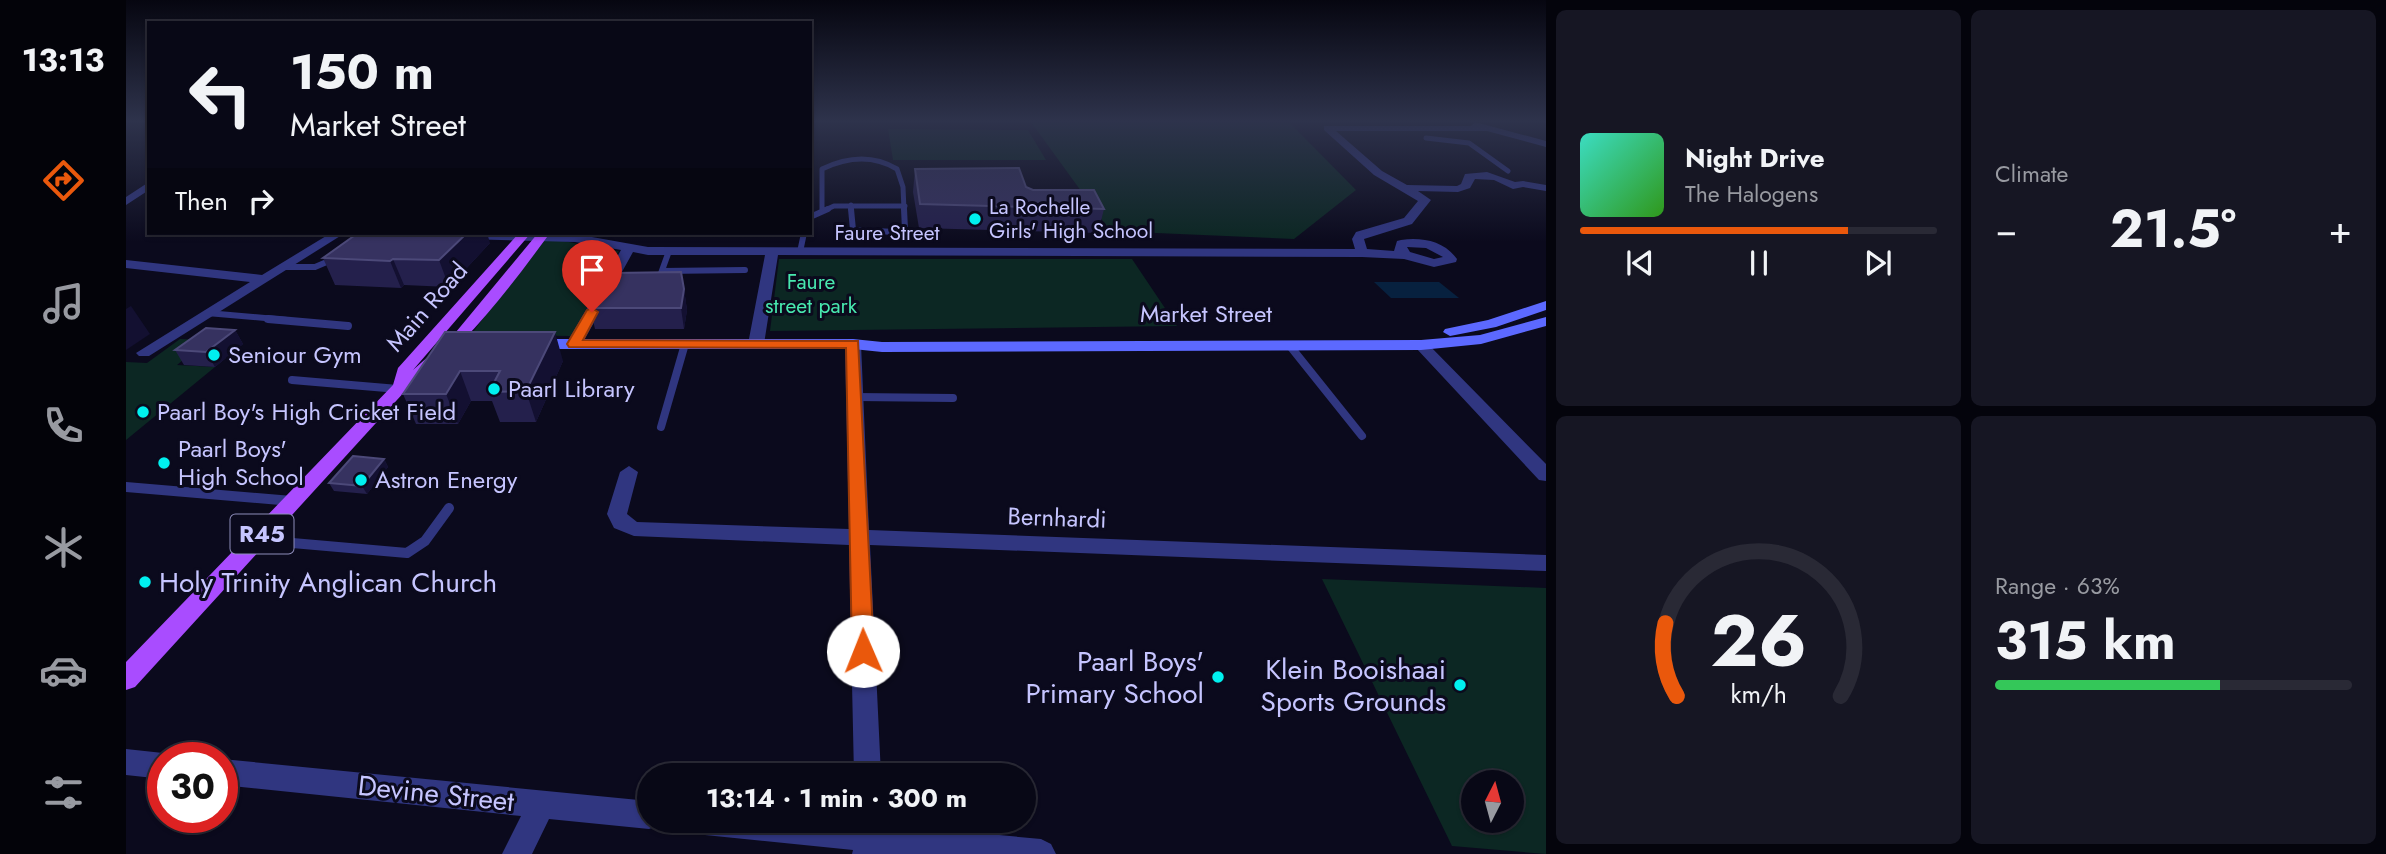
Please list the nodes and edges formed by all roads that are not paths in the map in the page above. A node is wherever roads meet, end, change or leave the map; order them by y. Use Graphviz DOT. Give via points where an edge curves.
graph roads {
  1 [pos="845,162"];
  2 [pos="885,162"];
  3 [pos="1365,162"];
  4 [pos="1495,162"];
  5 [pos="1508,171"];
  6 [pos="1496,177"];
  7 [pos="145,183"];
  8 [pos="1542,187"];
  9 [pos="1410,188"];
  10 [pos="126,202"];
  11 [pos="851,205"];
  12 [pos="905,206"];
  13 [pos="822,209"];
  14 [pos="812,216"];
  15 [pos="336,235"];
  16 [pos="533,235"];
  17 [pos="804,235"];
  18 [pos="628,249"];
  19 [pos="669,251"];
  20 [pos="772,252"];
  21 [pos="800,252"];
  22 [pos="343,253"];
  23 [pos="1362,253"];
  24 [pos="1405,255"];
  25 [pos="126,264"];
  26 [pos="282,267"];
  27 [pos="745,270"];
  28 [pos="662,271"];
  29 [pos="262,279"];
  30 [pos="656,288"];
  31 [pos="1546,305"];
  32 [pos="207,313"];
  33 [pos="1542,325"];
  34 [pos="348,326"];
  35 [pos="427,343"];
  36 [pos="452,344"];
  37 [pos="471,344"];
  38 [pos="518,344"];
  39 [pos="574,344"];
  40 [pos="685,344"];
  41 [pos="756,344"];
  42 [pos="858,344"];
  43 [pos="1421,345"];
  44 [pos="1290,346"];
  45 [pos="144,353"];
  46 [pos="292,380"];
  47 [pos="399,387"];
  48 [pos="856,397"];
  49 [pos="953,398"];
  50 [pos="661,427"];
  51 [pos="1362,436"];
  52 [pos="629,472"];
  53 [pos="1546,475"];
  54 [pos="126,486"];
  55 [pos="293,501"];
  56 [pos="449,508"];
  57 [pos="861,537"];
  58 [pos="256,540"];
  59 [pos="1546,563"];
  60 [pos="126,679"];
  61 [pos="126,762"];
  62 [pos="867,763"];
  63 [pos="147,764"];
  64 [pos="238,774"];
  65 [pos="542,804"];
  66 [pos="637,814"];
  67 [pos="827,833"];
  68 [pos="868,837"];
  69 [pos="517,854"];
  70 [pos="1041,854"];
  1 -- 13 [label="lane" via="819,171"];
  2 -- 12 [label="lane" via="897,169"];
  3 -- 9 [label="street"];
  4 -- 5 [label="lane"];
  6 -- 8 [label="street"];
  6 -- 8 [label="street" via="1512,191"];
  6 -- 9 [label="street" via="1469,176 1462,188"];
  7 -- 10 [label="street"];
  9 -- 23 [label="street" via="1425,200 1412,218 1360,235"];
  11 -- 12 [label="lane"];
  11 -- 12 [label="lane" via="853,230 883,232 905,229"];
  11 -- 13 [label="lane"];
  13 -- 14 [label="lane"];
  15 -- 26 [label="street"];
  16 -- 18 [label="street, Faure Street"];
  16 -- 35 [label="main road, Main Road / R45"];
  16 -- 36 [label="main road, Main Road / R45"];
  17 -- 21 [label="lane"];
  18 -- 19 [label="street, Faure Street"];
  18 -- 39 [label="street"];
  19 -- 20 [label="street, Faure Street"];
  19 -- 28 [label="lane"];
  20 -- 21 [label="street, Faure Street"];
  20 -- 41 [label="street"];
  21 -- 23 [label="street, Faure Street"];
  22 -- 26 [label="lane" via="315,267"];
  23 -- 24 [label="street, Faure Street"];
  25 -- 29 [label="street"];
  26 -- 29 [label="street"];
  27 -- 28 [label="lane"];
  28 -- 30 [label="lane"];
  29 -- 32 [label="street"];
  31 -- 42 [label="main road, Market Street" via="1478,327 1404,335 883,339"];
  32 -- 34 [label="lane"];
  32 -- 45 [label="street"];
  33 -- 43 [label="main road, Market Street" via="1481,339"];
  35 -- 36 [label="main road"];
  35 -- 47 [label="main road, Main Road / R45" via="404,371"];
  36 -- 37 [label="main road"];
  36 -- 47 [label="main road, Main Road / R45" via="424,372"];
  38 -- 39 [label="main road, Market Street"];
  39 -- 40 [label="main road, Market Street"];
  40 -- 41 [label="main road, Market Street"];
  40 -- 50 [label="lane"];
  41 -- 42 [label="main road, Market Street"];
  42 -- 44 [label="main road, Market Street" via="882,348"];
  42 -- 48 [label="street"];
  43 -- 44 [label="main road, Market Street"];
  43 -- 53 [label="street"];
  44 -- 51 [label="lane"];
  46 -- 47 [label="lane"];
  47 -- 55 [label="main road, Main Road / R45"];
  48 -- 49 [label="lane"];
  48 -- 57 [label="street"];
  52 -- 57 [label="street, Bernhardi" via="617,514 621,523 634,529"];
  54 -- 55 [label="lane"];
  55 -- 58 [label="main road, Main Road / R45"];
  56 -- 58 [label="lane" via="425,541 407,553"];
  57 -- 59 [label="street, Bernhardi"];
  57 -- 62 [label="street"];
  58 -- 60 [label="main road, Main Road / R45"];
  61 -- 63 [label="street"];
  64 -- 65 [label="street, Devine Street"];
  65 -- 66 [label="street, Devine Street"];
  65 -- 69 [label="street"];
  67 -- 68 [label="street"];
  68 -- 70 [label="street"];
}
